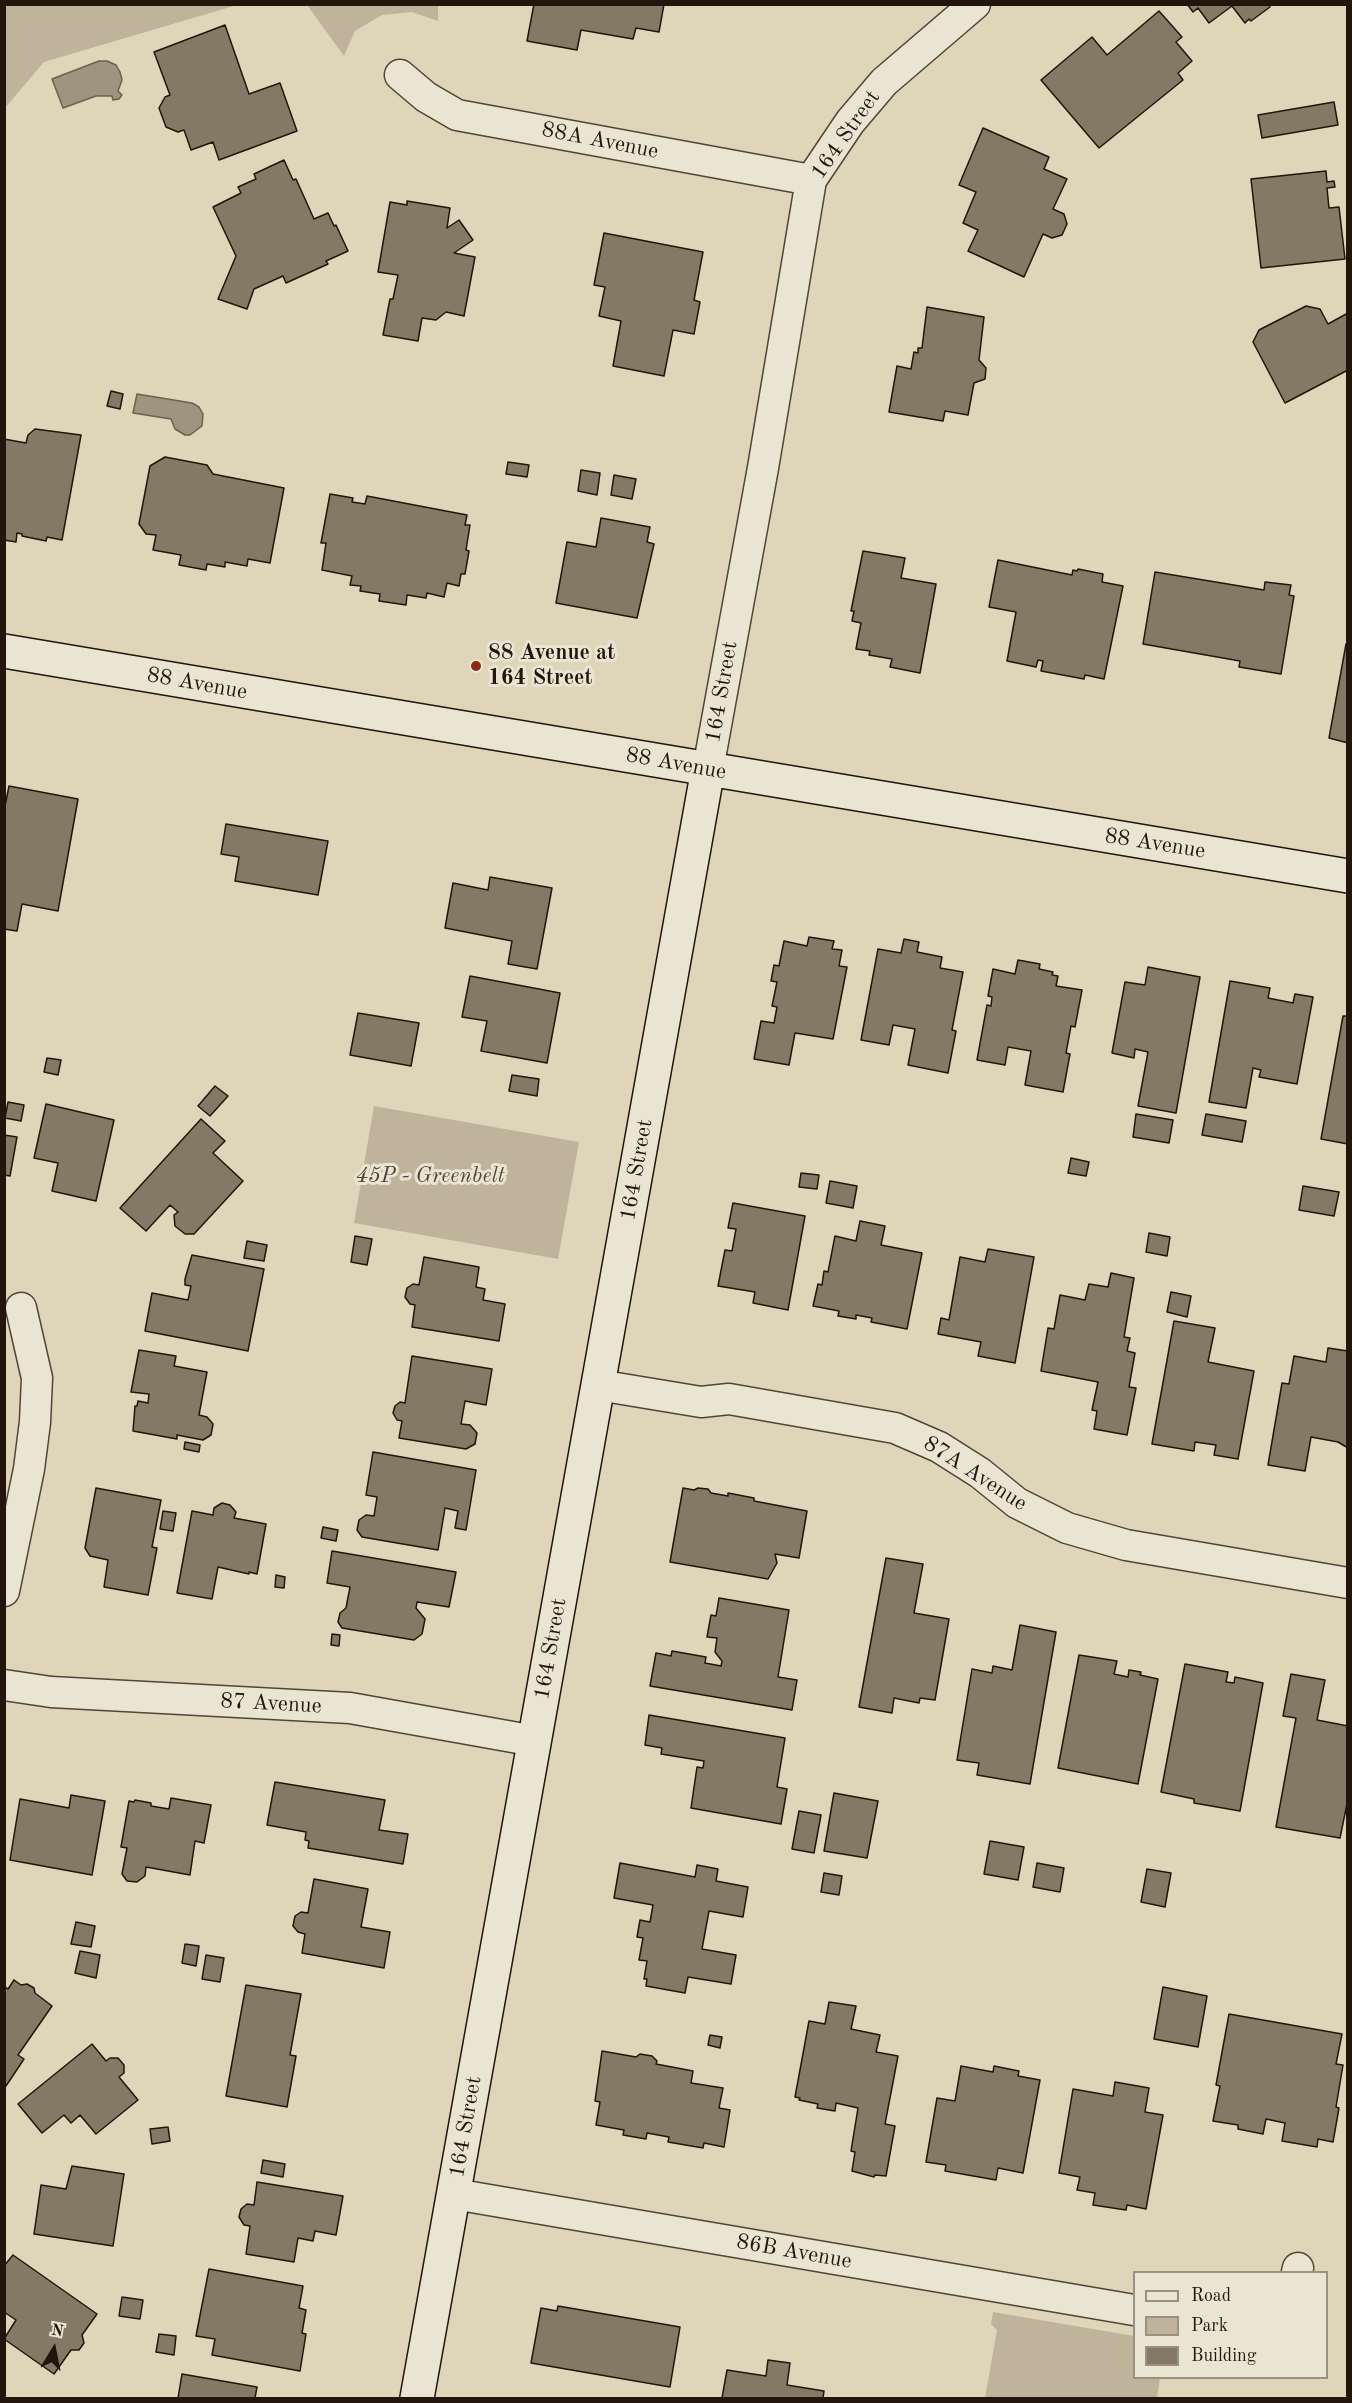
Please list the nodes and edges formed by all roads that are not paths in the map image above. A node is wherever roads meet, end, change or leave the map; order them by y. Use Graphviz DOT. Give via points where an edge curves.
graph roads {
  1 [pos="975,4"];
  2 [pos="399,75"];
  3 [pos="811,180"];
  4 [pos="4,651"];
  5 [pos="708,769"];
  6 [pos="1347,876"];
  7 [pos="21,1308"];
  8 [pos="598,1385"];
  9 [pos="1347,1583"];
  10 [pos="4,1591"];
  11 [pos="4,1685"];
  12 [pos="535,1742"];
  13 [pos="454,2194"];
  14 [pos="1133,2310"];
  15 [pos="417,2398"];
  1 -- 3 [label="street, 164 Street" via="884,82 850,122"];
  2 -- 3 [label="street, 88A Avenue" via="426,97 457,114"];
  3 -- 5 [label="street, 164 Street"];
  4 -- 5 [label="street, 88 Avenue"];
  5 -- 6 [label="street, 88 Avenue"];
  5 -- 8 [label="street, 164 Street"];
  7 -- 10 [label="street" via="37,1378 35,1422"];
  8 -- 9 [label="street, 87A Avenue" via="702,1402 729,1399 895,1428 939,1447 1017,1503 1067,1528 1126,1545"];
  8 -- 12 [label="street, 164 Street"];
  11 -- 12 [label="street, 87 Avenue" via="51,1692 350,1708"];
  12 -- 13 [label="street, 164 Street"];
  13 -- 14 [label="street, 86B Avenue"];
  13 -- 15 [label="street, 164 Street"];
}
